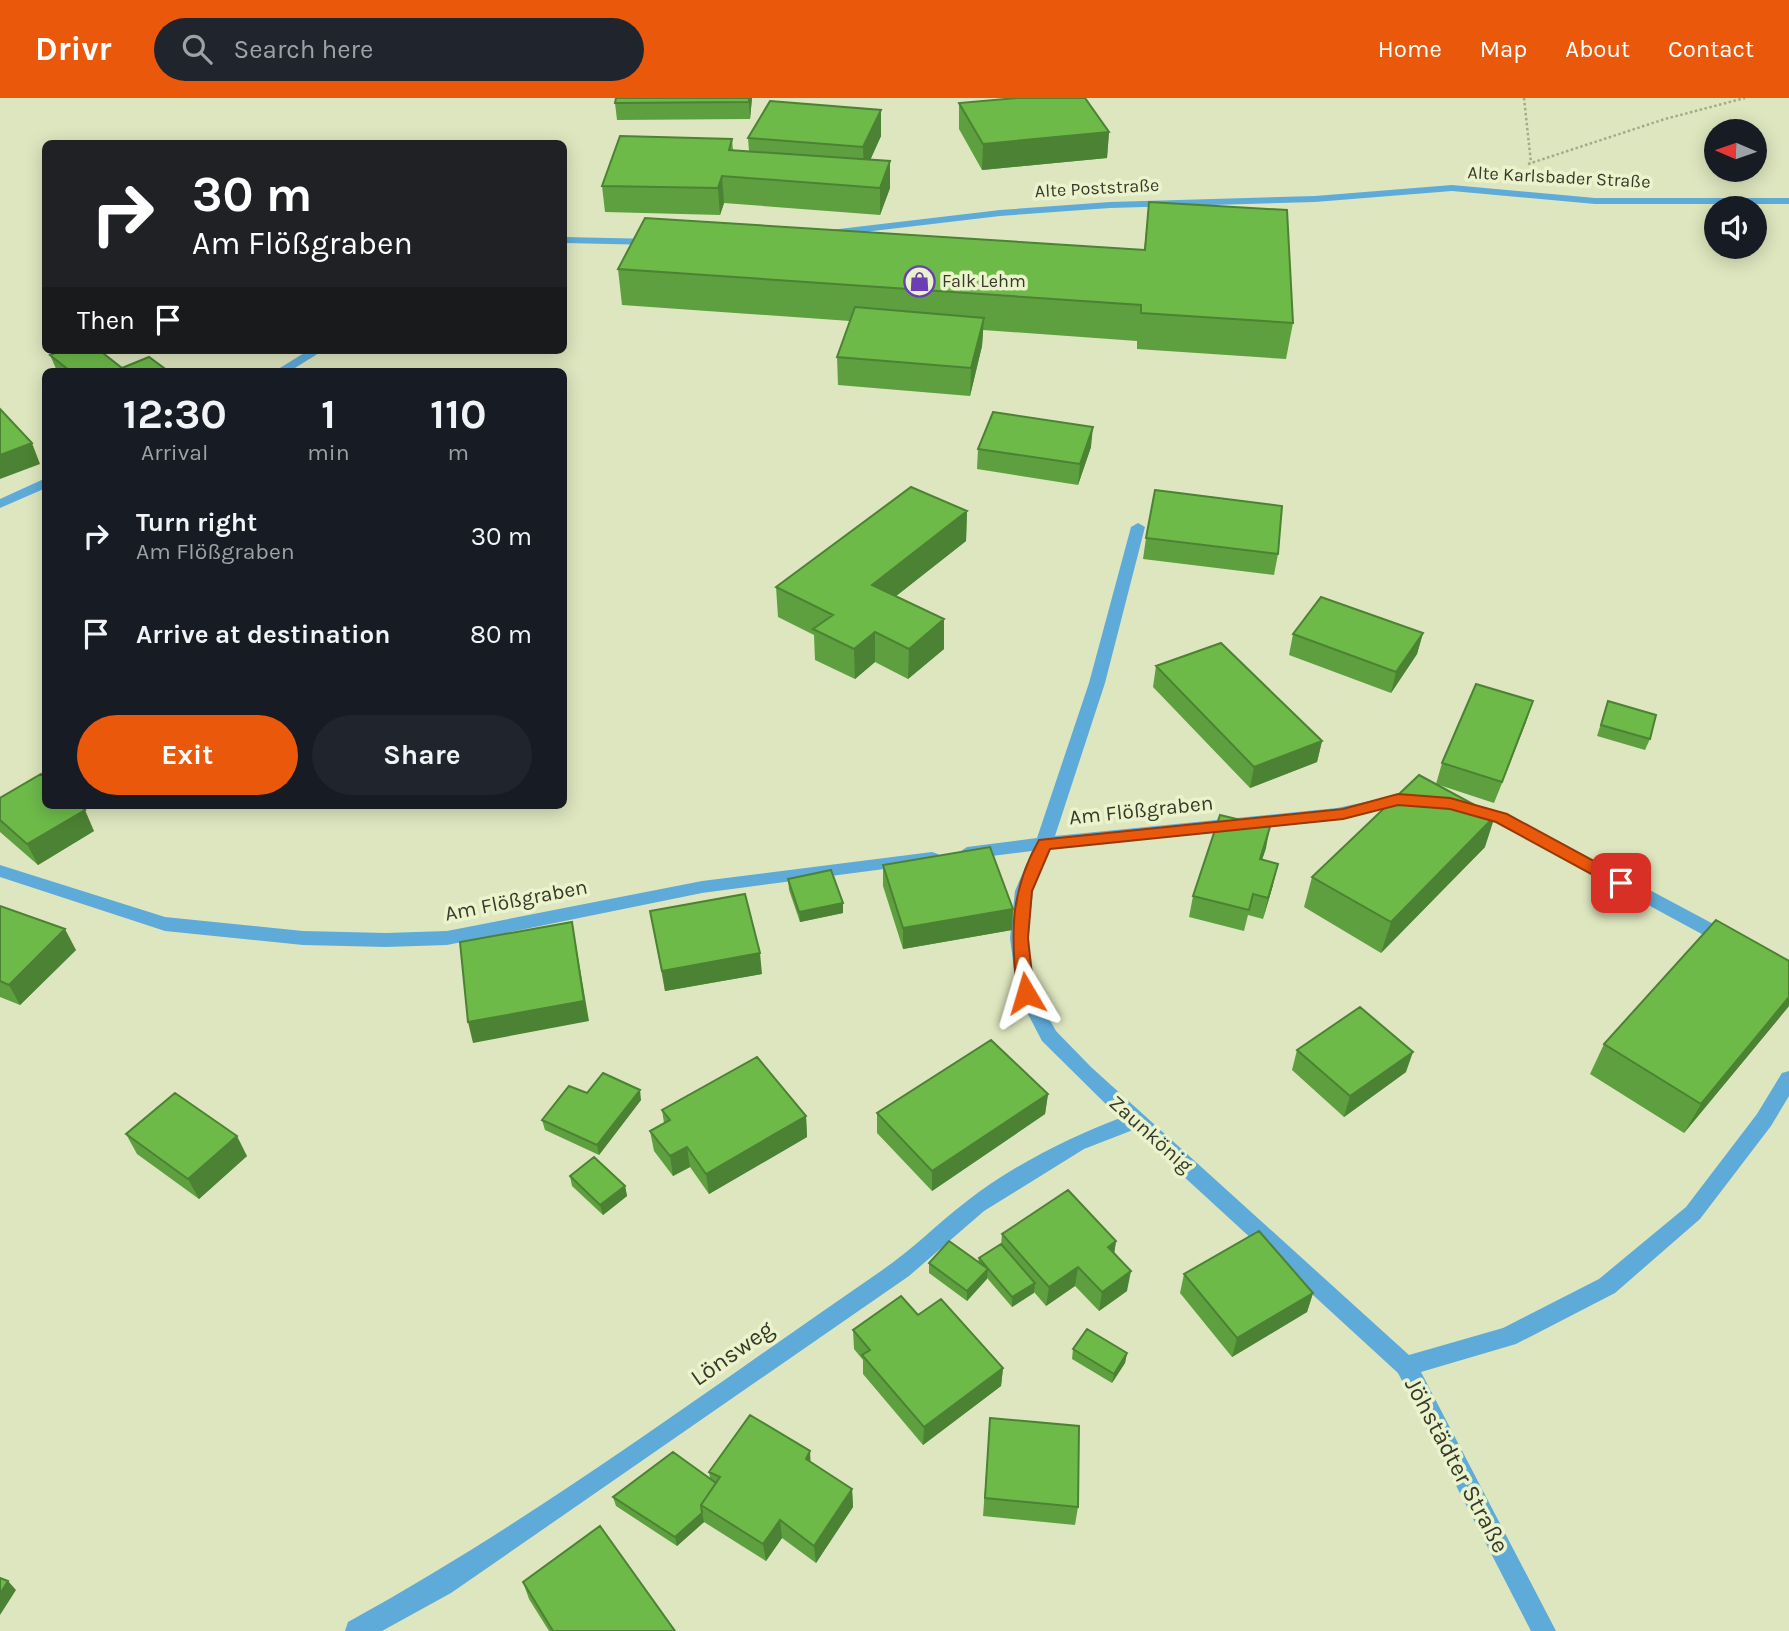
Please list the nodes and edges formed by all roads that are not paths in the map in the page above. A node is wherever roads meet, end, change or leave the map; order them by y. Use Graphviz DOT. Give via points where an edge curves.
graph roads {
  1 [pos="1452,188"];
  2 [pos="1789,201"];
  3 [pos="805,236"];
  4 [pos="567,240"];
  5 [pos="672,242"];
  6 [pos="311,354"];
  7 [pos="286,368"];
  8 [pos="42,484"];
  9 [pos="0,504"];
  10 [pos="1139,527"];
  11 [pos="1044,844"];
  12 [pos="0,871"];
  13 [pos="1744,946"];
  14 [pos="1789,1079"];
  15 [pos="1136,1120"];
  16 [pos="1406,1366"];
  17 [pos="357,1631"];
  18 [pos="1544,1631"];
  1 -- 2 [label="street, Alte Karlsbader Straße" via="1595,201"];
  1 -- 3 [label="street, Alte Poststraße" via="1000,213"];
  4 -- 5 [label="street"];
  6 -- 7 [label="street"];
  8 -- 9 [label="street"];
  10 -- 11 [label="street, Am Flößgraben" via="1097,683"];
  11 -- 12 [label="street, Am Flößgraben" via="702,887 447,938 386,940 303,938 165,924"];
  11 -- 13 [label="street, Am Flößgraben" via="1343,814 1398,799 1444,803 1501,818"];
  11 -- 15 [label="street, Zaunkönig" via="1024,891 1020,938 1026,993 1049,1036"];
  14 -- 16 [label="street, Jöhstädter Straße" via="1764,1120 1693,1213 1607,1286 1508,1338"];
  15 -- 16 [label="street, Zaunkönig"];
  15 -- 17 [label="street, Lönsweg" via="1077,1143 977,1205 901,1269 522,1531 442,1584"];
  16 -- 18 [label="street, Jöhstädter Straße"];
}
